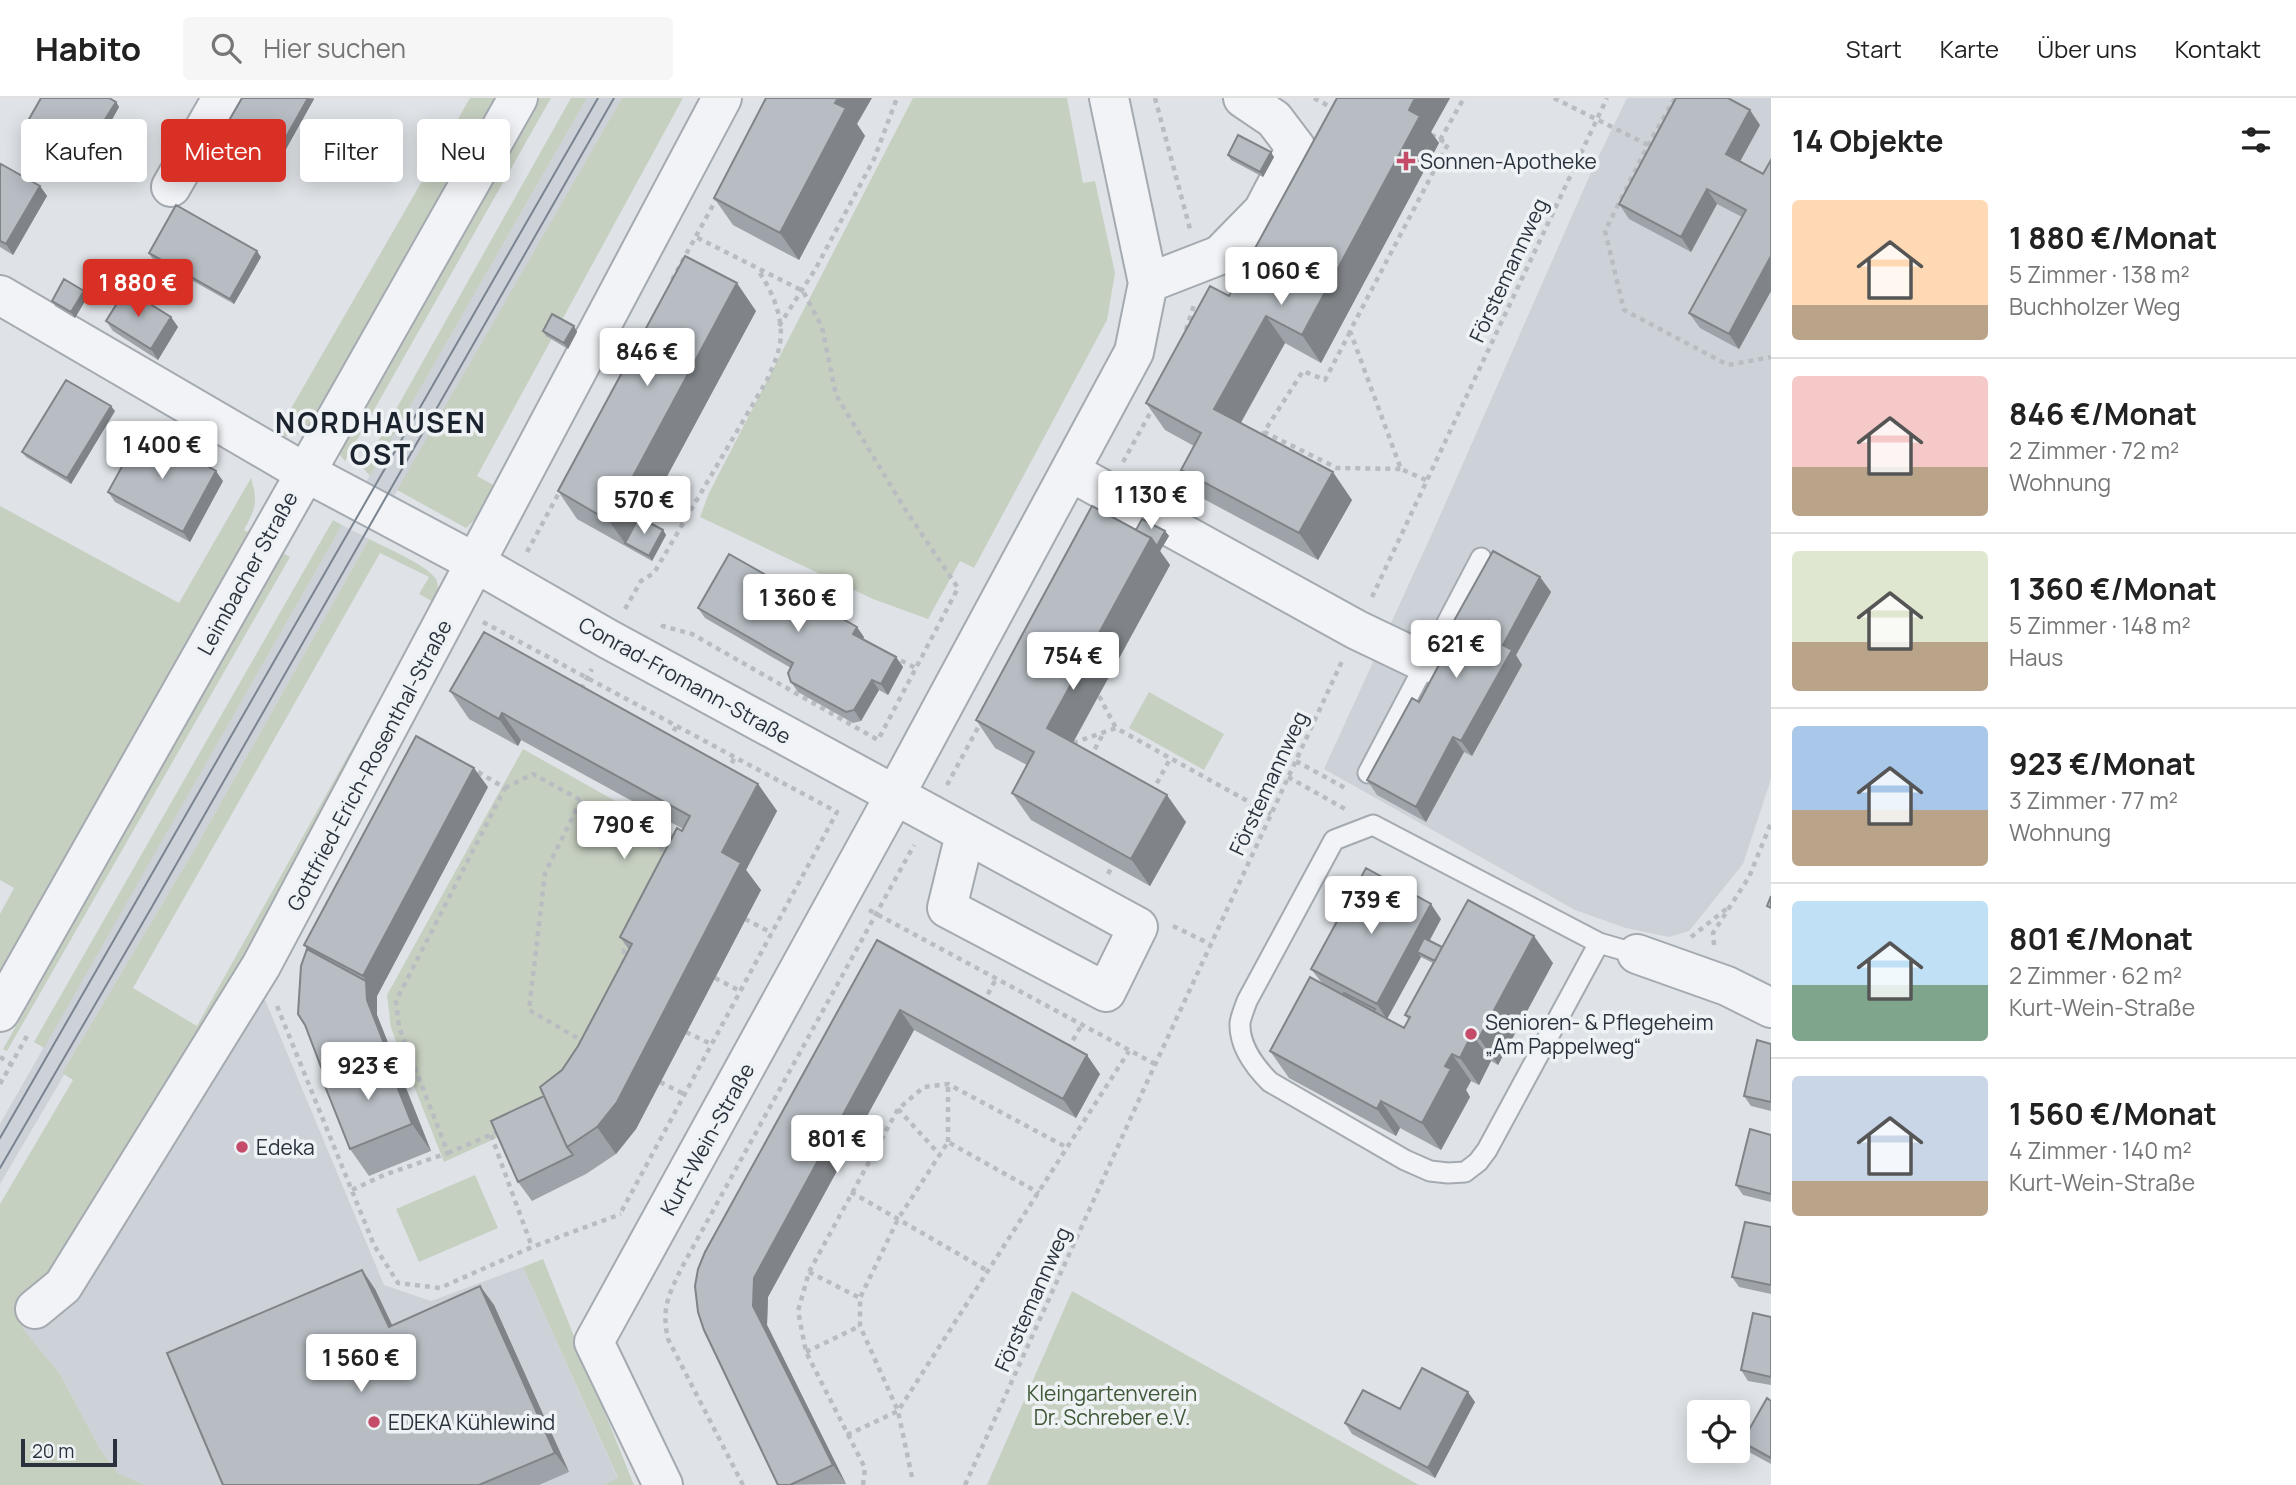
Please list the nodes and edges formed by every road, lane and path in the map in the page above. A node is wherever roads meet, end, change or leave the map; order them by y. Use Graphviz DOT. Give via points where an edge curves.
graph roads {
  1 [pos="222,98"];
  2 [pos="518,98"];
  3 [pos="722,98"];
  4 [pos="897,98"];
  5 [pos="1109,98"];
  6 [pos="1243,98"];
  7 [pos="1314,98"];
  8 [pos="1464,98"];
  9 [pos="1554,98"];
  10 [pos="1607,98"];
  11 [pos="1675,98"];
  12 [pos="1339,112"];
  13 [pos="1597,119"];
  14 [pos="1431,134"];
  15 [pos="1440,140"];
  16 [pos="1648,145"];
  17 [pos="1656,149"];
  18 [pos="171,187"];
  19 [pos="721,190"];
  20 [pos="696,237"];
  21 [pos="755,266"];
  22 [pos="671,282"];
  23 [pos="1148,283"];
  24 [pos="803,290"];
  25 [pos="0,295"];
  26 [pos="779,326"];
  27 [pos="1186,331"];
  28 [pos="1350,331"];
  29 [pos="1195,336"];
  30 [pos="1771,357"];
  31 [pos="1401,469"];
  32 [pos="304,472"];
  33 [pos="1071,472"];
  34 [pos="1426,480"];
  35 [pos="562,487"];
  36 [pos="1481,558"];
  37 [pos="476,563"];
  38 [pos="508,582"];
  39 [pos="484,621"];
  40 [pos="1357,630"];
  41 [pos="478,632"];
  42 [pos="608,639"];
  43 [pos="535,650"];
  44 [pos="884,652"];
  45 [pos="645,659"];
  46 [pos="530,660"];
  47 [pos="1426,663"];
  48 [pos="916,668"];
  49 [pos="587,678"];
  50 [pos="1099,696"];
  51 [pos="624,698"];
  52 [pos="575,699"];
  53 [pos="618,708"];
  54 [pos="677,725"];
  55 [pos="1116,728"];
  56 [pos="1105,731"];
  57 [pos="1073,743"];
  58 [pos="665,749"];
  59 [pos="735,757"];
  60 [pos="1170,759"];
  61 [pos="1296,761"];
  62 [pos="461,763"];
  63 [pos="1086,766"];
  64 [pos="1368,772"];
  65 [pos="1288,777"];
  66 [pos="722,781"];
  67 [pos="505,788"];
  68 [pos="895,795"];
  69 [pos="581,800"];
  70 [pos="1148,801"];
  71 [pos="1271,814"];
  72 [pos="930,815"];
  73 [pos="1771,823"];
  74 [pos="1373,825"];
  75 [pos="965,834"];
  76 [pos="663,862"];
  77 [pos="804,873"];
  78 [pos="841,893"];
  79 [pos="877,915"];
  80 [pos="745,919"];
  81 [pos="1164,921"];
  82 [pos="772,933"];
  83 [pos="629,939"];
  84 [pos="1599,943"];
  85 [pos="1210,944"];
  86 [pos="1637,954"];
  87 [pos="624,976"];
  88 [pos="715,978"];
  89 [pos="996,979"];
  90 [pos="273,981"];
  91 [pos="1727,986"];
  92 [pos="740,991"];
  93 [pos="278,1007"];
  94 [pos="1771,1008"];
  95 [pos="979,1009"];
  96 [pos="0,1012"];
  97 [pos="1081,1026"];
  98 [pos="686,1032"];
  99 [pos="711,1044"];
  100 [pos="596,1048"];
  101 [pos="1129,1051"];
  102 [pos="1064,1055"];
  103 [pos="0,1057"];
  104 [pos="12,1064"];
  105 [pos="1155,1064"];
  106 [pos="660,1082"];
  107 [pos="948,1084"];
  108 [pos="684,1094"];
  109 [pos="898,1109"];
  110 [pos="513,1125"];
  111 [pos="491,1135"];
  112 [pos="948,1142"];
  113 [pos="1068,1148"];
  114 [pos="448,1153"];
  115 [pos="940,1155"];
  116 [pos="352,1190"];
  117 [pos="851,1192"];
  118 [pos="1039,1193"];
  119 [pos="673,1202"];
  120 [pos="620,1214"];
  121 [pos="898,1219"];
  122 [pos="532,1247"];
  123 [pos="988,1271"];
  124 [pos="809,1272"];
  125 [pos="860,1298"];
  126 [pos="35,1309"];
  127 [pos="860,1326"];
  128 [pos="806,1352"];
  129 [pos="898,1411"];
  130 [pos="847,1435"];
  131 [pos="912,1477"];
  132 [pos="663,1485"];
  133 [pos="743,1485"];
  134 [pos="863,1485"];
  135 [pos="965,1485"];
  1 -- 18 [label="street"];
  2 -- 32 [label="street, Leimbacher Straße"];
  3 -- 37 [label="street"];
  4 -- 24 [label="path" via="874,159"];
  5 -- 23 [label="street"];
  6 -- 23 [label="street" via="1274,119 1296,148 1263,211 1220,255"];
  7 -- 12 [label="path"];
  8 -- 15 [label="path"];
  9 -- 13 [label="path"];
  10 -- 13 [label="path, Förstemannweg"];
  11 -- 16 [label="path"];
  13 -- 16 [label="path"];
  13 -- 34 [label="path, Förstemannweg"];
  14 -- 15 [label="path"];
  15 -- 28 [label="path" via="1448,144"];
  16 -- 17 [label="path"];
  16 -- 30 [label="path" via="1605,231 1624,310 1728,365"];
  19 -- 20 [label="path"];
  20 -- 21 [label="path"];
  20 -- 22 [label="path"];
  21 -- 24 [label="path"];
  21 -- 26 [label="path" via="777,305"];
  23 -- 33 [label="street" via="1134,352"];
  24 -- 26 [label="path"];
  24 -- 48 [label="path" via="821,327 836,395 958,588"];
  25 -- 32 [label="street, Conrad-Fromann-Straße"];
  26 -- 42 [label="path" via="780,346 767,380 654,573 641,581"];
  27 -- 29 [label="path"];
  28 -- 31 [label="path"];
  28 -- 31 [label="path" via="1325,380 1303,370 1264,432 1337,468"];
  31 -- 34 [label="path"];
  32 -- 37 [label="street, Conrad-Fromann-Straße"];
  32 -- 96 [label="street, Leimbacher Straße"];
  33 -- 40 [label="street"];
  33 -- 68 [label="street"];
  34 -- 40 [label="path, Förstemannweg"];
  35 -- 38 [label="path"];
  36 -- 47 [label="lane"];
  37 -- 38 [label="street, Conrad-Fromann-Straße"];
  37 -- 90 [label="street, Gottfried-Erich-Rosenthal-Straße"];
  38 -- 39 [label="path"];
  38 -- 42 [label="street, Conrad-Fromann-Straße"];
  39 -- 41 [label="path"];
  39 -- 43 [label="path"];
  40 -- 47 [label="street"];
  40 -- 61 [label="path, Förstemannweg"];
  42 -- 45 [label="street, Conrad-Fromann-Straße"];
  42 -- 49 [label="path"];
  43 -- 46 [label="path"];
  43 -- 49 [label="path"];
  44 -- 48 [label="path"];
  45 -- 48 [label="path" via="663,626 692,634 878,740"];
  45 -- 68 [label="street, Conrad-Fromann-Straße"];
  47 -- 64 [label="lane"];
  49 -- 51 [label="path"];
  49 -- 52 [label="path"];
  50 -- 55 [label="path"];
  51 -- 53 [label="path"];
  51 -- 54 [label="path"];
  54 -- 58 [label="path"];
  54 -- 59 [label="path"];
  55 -- 56 [label="path"];
  55 -- 60 [label="path"];
  56 -- 57 [label="path"];
  56 -- 63 [label="path"];
  59 -- 66 [label="path"];
  59 -- 77 [label="path" via="837,812"];
  60 -- 70 [label="path"];
  60 -- 71 [label="path"];
  61 -- 64 [label="path" via="1364,799"];
  61 -- 65 [label="path, Förstemannweg"];
  62 -- 67 [label="path"];
  65 -- 71 [label="path, Förstemannweg"];
  65 -- 74 [label="path"];
  67 -- 69 [label="path" via="533,774"];
  67 -- 114 [label="path" via="396,1001 399,1027"];
  68 -- 72 [label="street, Conrad-Fromann-Straße"];
  68 -- 78 [label="street, Kurt-Wein-Straße"];
  69 -- 76 [label="path" via="661,844"];
  69 -- 100 [label="path" via="545,873 529,1010"];
  71 -- 85 [label="path, Förstemannweg"];
  72 -- 75 [label="street, Conrad-Fromann-Straße"];
  72 -- 79 [label="path"];
  73 -- 91 [label="path" via="1749,877 1713,933"];
  74 -- 84 [label="lane"];
  74 -- 84 [label="lane" via="1334,840 1247,1001 1240,1023 1246,1048 1269,1082 1405,1160 1448,1173 1465,1172 1478,1162"];
  75 -- 75 [label="street, Conrad-Fromann-Straße" via="1138,927 1106,992 947,908"];
  77 -- 78 [label="path"];
  77 -- 82 [label="path"];
  78 -- 79 [label="path"];
  78 -- 119 [label="street, Kurt-Wein-Straße"];
  79 -- 89 [label="path"];
  79 -- 133 [label="path" via="667,1297 663,1318 668,1339"];
  80 -- 82 [label="path"];
  81 -- 85 [label="path"];
  82 -- 92 [label="path"];
  83 -- 87 [label="path"];
  84 -- 86 [label="lane"];
  85 -- 105 [label="path, Förstemannweg"];
  86 -- 91 [label="street"];
  88 -- 92 [label="path"];
  89 -- 95 [label="path"];
  89 -- 97 [label="path"];
  90 -- 93 [label="path"];
  90 -- 93 [label="path"];
  90 -- 126 [label="street, Gottfried-Erich-Rosenthal-Straße" via="63,1286"];
  91 -- 94 [label="street"];
  92 -- 99 [label="path"];
  93 -- 116 [label="path"];
  97 -- 101 [label="path"];
  97 -- 102 [label="path"];
  98 -- 99 [label="path"];
  99 -- 108 [label="path"];
  101 -- 105 [label="path"];
  101 -- 113 [label="path"];
  103 -- 104 [label="path"];
  105 -- 135 [label="path, Förstemannweg"];
  106 -- 108 [label="path"];
  107 -- 109 [label="path" via="924,1087"];
  107 -- 112 [label="path"];
  107 -- 113 [label="path"];
  108 -- 120 [label="path"];
  109 -- 115 [label="path"];
  109 -- 117 [label="path"];
  110 -- 111 [label="path"];
  111 -- 114 [label="path"];
  111 -- 122 [label="path"];
  112 -- 115 [label="path"];
  112 -- 118 [label="path"];
  113 -- 118 [label="path"];
  114 -- 116 [label="path"];
  115 -- 121 [label="path"];
  116 -- 122 [label="path" via="374,1245 398,1283 440,1288"];
  117 -- 121 [label="path"];
  117 -- 124 [label="path"];
  118 -- 123 [label="path"];
  119 -- 120 [label="path"];
  119 -- 132 [label="street, Kurt-Wein-Straße" via="594,1342"];
  120 -- 122 [label="path"];
  121 -- 123 [label="path"];
  121 -- 125 [label="path"];
  123 -- 129 [label="path"];
  124 -- 125 [label="path"];
  124 -- 128 [label="path" via="798,1311"];
  125 -- 127 [label="path"];
  127 -- 128 [label="path"];
  127 -- 129 [label="path"];
  128 -- 130 [label="path"];
  129 -- 130 [label="path"];
  129 -- 131 [label="path"];
  130 -- 134 [label="path" via="864,1468"];
}
